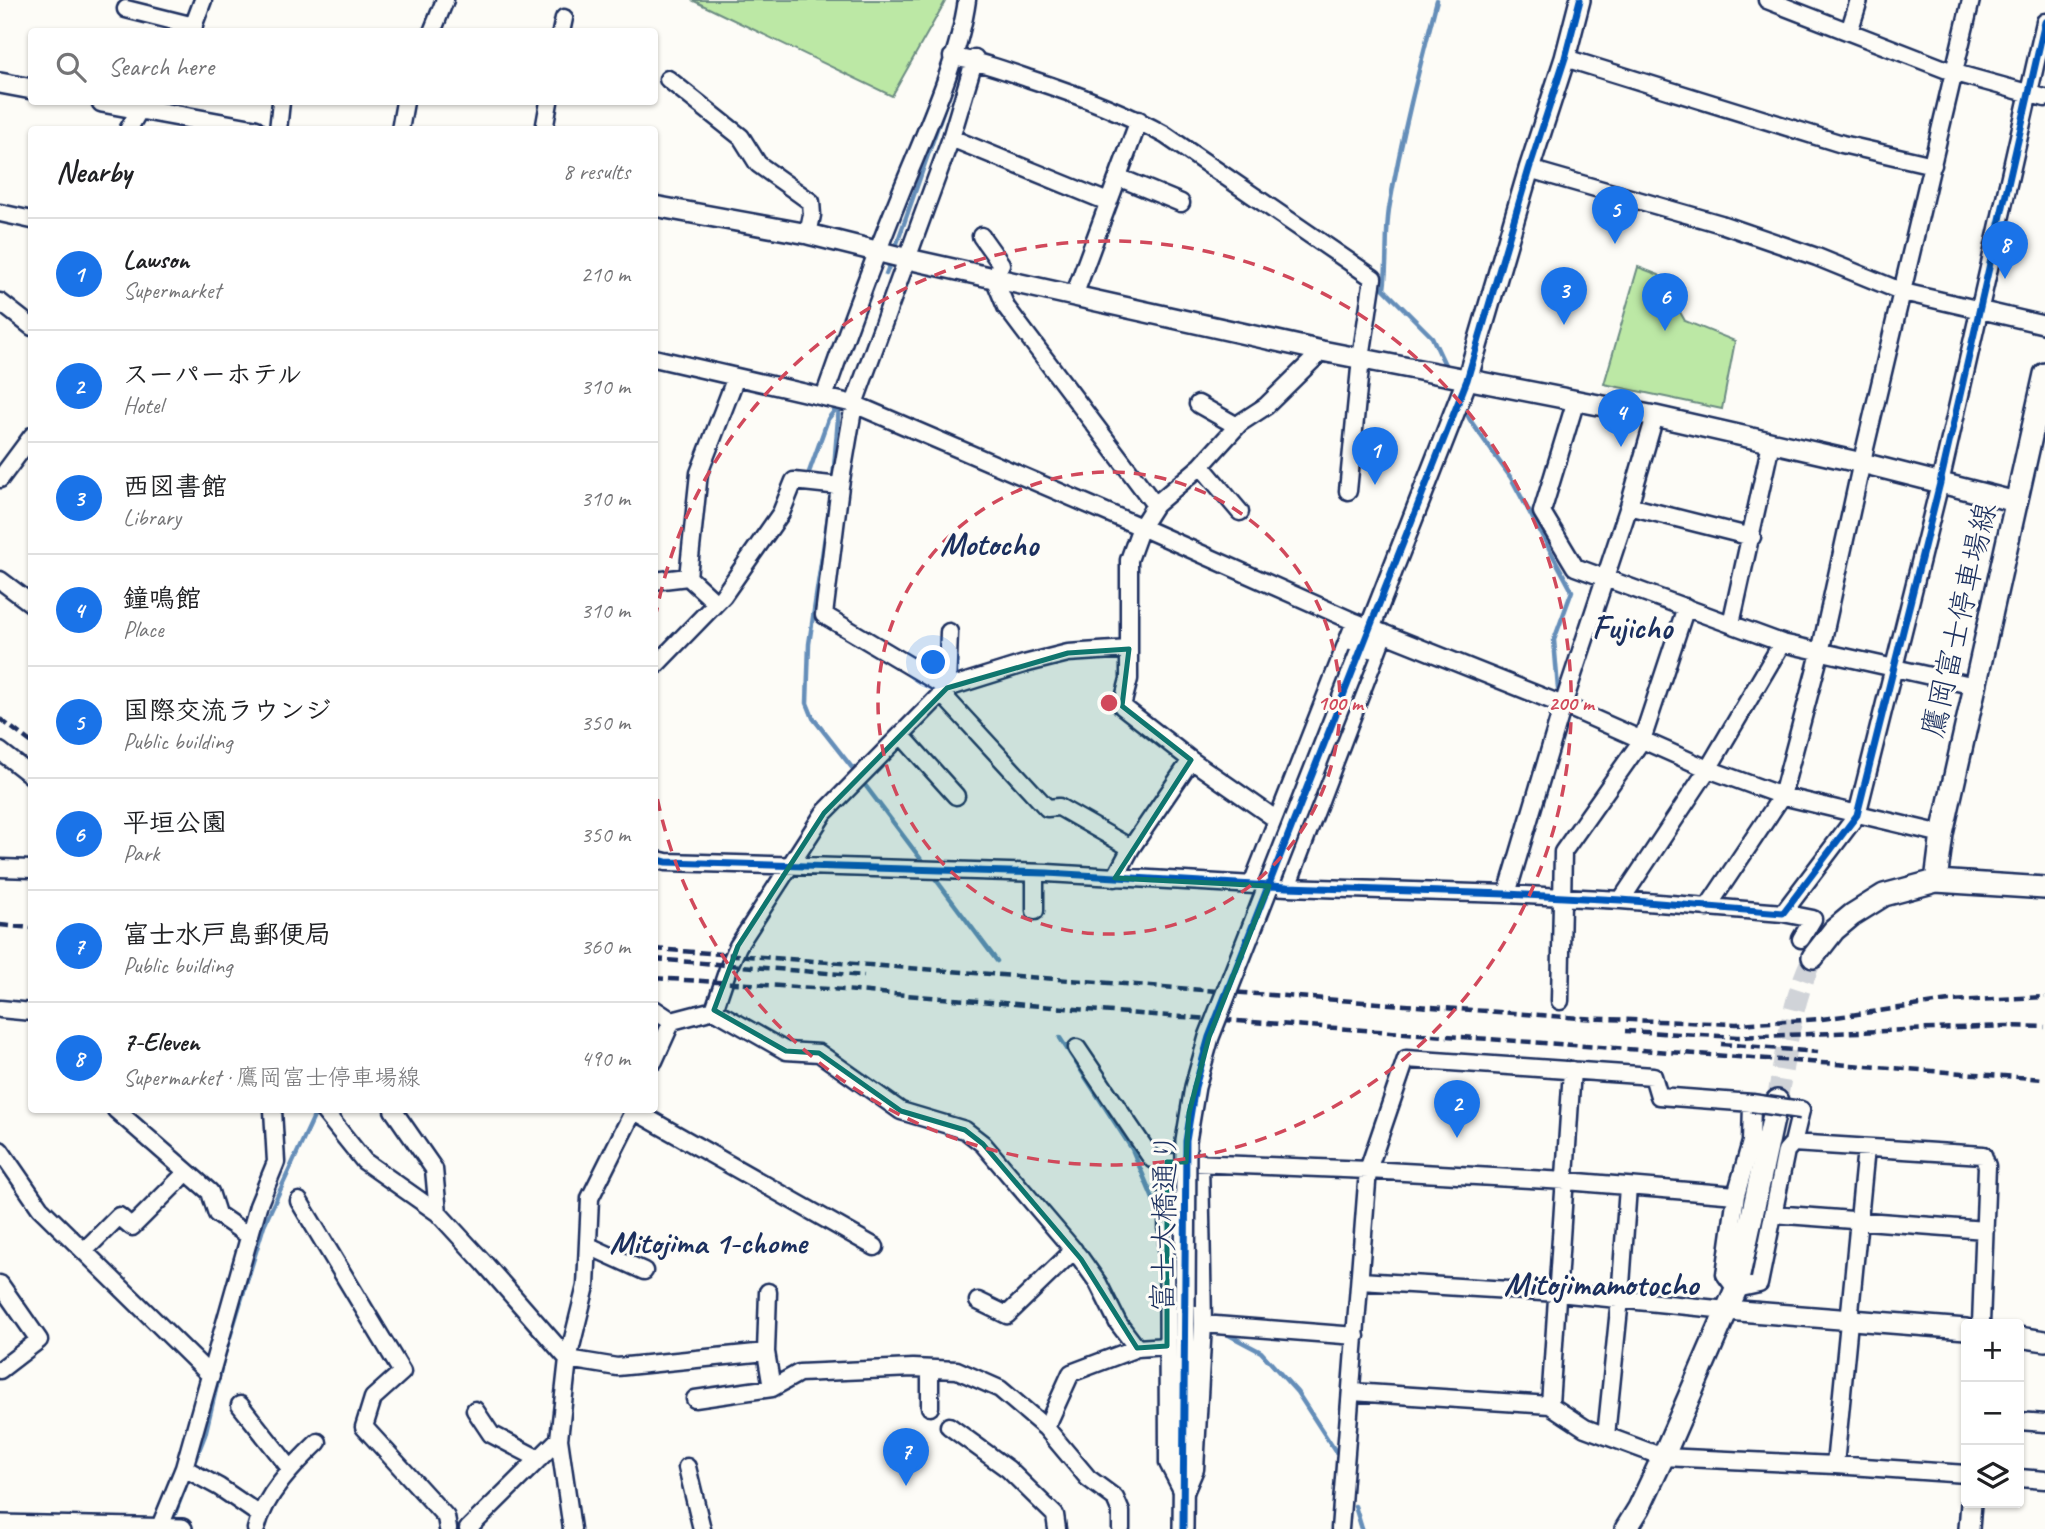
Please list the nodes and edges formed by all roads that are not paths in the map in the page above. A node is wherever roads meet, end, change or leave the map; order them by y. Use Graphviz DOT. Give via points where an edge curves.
graph roads {
  1 [pos="203,0"];
  2 [pos="445,0"];
  3 [pos="967,0"];
  4 [pos="1580,0"];
  5 [pos="1767,0"];
  6 [pos="1859,0"];
  7 [pos="1971,0"];
  8 [pos="126,9"];
  9 [pos="2045,22"];
  10 [pos="189,28"];
  11 [pos="192,28"];
  12 [pos="434,28"];
  13 [pos="1849,32"];
  14 [pos="1565,58"];
  15 [pos="965,59"];
  16 [pos="1955,74"];
  17 [pos="668,79"];
  18 [pos="0,83"];
  19 [pos="28,88"];
  20 [pos="2028,93"];
  21 [pos="2045,97"];
  22 [pos="142,105"];
  23 [pos="281,105"];
  24 [pos="404,105"];
  25 [pos="548,105"];
  26 [pos="1139,120"];
  27 [pos="130,126"];
  28 [pos="238,126"];
  29 [pos="278,126"];
  30 [pos="401,126"];
  31 [pos="545,126"];
  32 [pos="951,138"];
  33 [pos="1933,165"];
  34 [pos="1528,169"];
  35 [pos="1118,177"];
  36 [pos="1108,202"];
  37 [pos="1181,203"];
  38 [pos="658,207"];
  39 [pos="0,213"];
  40 [pos="28,219"];
  41 [pos="808,234"];
  42 [pos="981,236"];
  43 [pos="877,250"];
  44 [pos="908,259"];
  45 [pos="994,278"];
  46 [pos="1903,292"];
  47 [pos="1074,296"];
  48 [pos="0,302"];
  49 [pos="1980,311"];
  50 [pos="28,324"];
  51 [pos="2045,325"];
  52 [pos="1322,351"];
  53 [pos="1362,358"];
  54 [pos="658,359"];
  55 [pos="2045,374"];
  56 [pos="736,377"];
  57 [pos="1467,380"];
  58 [pos="825,397"];
  59 [pos="1576,400"];
  60 [pos="852,404"];
  61 [pos="1198,404"];
  62 [pos="1655,416"];
  63 [pos="1237,426"];
  64 [pos="28,441"];
  65 [pos="1771,443"];
  66 [pos="1862,463"];
  67 [pos="1201,466"];
  68 [pos="0,479"];
  69 [pos="1940,483"];
  70 [pos="840,486"];
  71 [pos="1348,491"];
  72 [pos="2016,502"];
  73 [pos="1155,505"];
  74 [pos="1629,506"];
  75 [pos="1240,512"];
  76 [pos="1141,527"];
  77 [pos="1752,537"];
  78 [pos="688,577"];
  79 [pos="1606,577"];
  80 [pos="0,580"];
  81 [pos="658,581"];
  82 [pos="28,601"];
  83 [pos="715,602"];
  84 [pos="1686,607"];
  85 [pos="1731,624"];
  86 [pos="1370,628"];
  87 [pos="949,632"];
  88 [pos="1782,643"];
  89 [pos="1129,649"];
  90 [pos="1820,653"];
  91 [pos="658,662"];
  92 [pos="1895,667"];
  93 [pos="1975,686"];
  94 [pos="945,691"];
  95 [pos="1563,705"];
  96 [pos="902,736"];
  97 [pos="1642,740"];
  98 [pos="0,751"];
  99 [pos="1191,760"];
  100 [pos="1708,769"];
  101 [pos="28,773"];
  102 [pos="956,796"];
  103 [pos="1782,796"];
  104 [pos="1857,815"];
  105 [pos="1277,820"];
  106 [pos="1942,834"];
  107 [pos="1131,848"];
  108 [pos="658,860"];
  109 [pos="790,865"];
  110 [pos="0,868"];
  111 [pos="28,869"];
  112 [pos="1035,873"];
  113 [pos="1115,878"];
  114 [pos="1936,881"];
  115 [pos="1252,884"];
  116 [pos="1287,887"];
  117 [pos="2045,888"];
  118 [pos="1507,894"];
  119 [pos="1561,897"];
  120 [pos="1621,900"];
  121 [pos="1707,908"];
  122 [pos="1035,911"];
  123 [pos="1783,914"];
  124 [pos="1801,939"];
  125 [pos="1813,957"];
  126 [pos="1560,1001"];
  127 [pos="0,1009"];
  128 [pos="714,1010"];
  129 [pos="28,1012"];
  130 [pos="658,1012"];
  131 [pos="672,1021"];
  132 [pos="1077,1048"];
  133 [pos="658,1052"];
  134 [pos="1572,1070"];
  135 [pos="1777,1101"];
  136 [pos="1752,1103"];
  137 [pos="119,1113"];
  138 [pos="273,1113"];
  139 [pos="326,1113"];
  140 [pos="395,1113"];
  141 [pos="632,1113"];
  142 [pos="638,1113"];
  143 [pos="1793,1143"];
  144 [pos="1866,1148"];
  145 [pos="0,1150"];
  146 [pos="1200,1162"];
  147 [pos="1167,1163"];
  148 [pos="1368,1170"];
  149 [pos="186,1173"];
  150 [pos="1566,1181"];
  151 [pos="1628,1187"];
  152 [pos="1736,1195"];
  153 [pos="299,1201"];
  154 [pos="438,1213"];
  155 [pos="1773,1214"];
  156 [pos="1858,1220"];
  157 [pos="1985,1230"];
  158 [pos="250,1236"];
  159 [pos="589,1246"];
  160 [pos="875,1247"];
  161 [pos="1074,1250"];
  162 [pos="84,1251"];
  163 [pos="644,1272"];
  164 [pos="1360,1281"];
  165 [pos="0,1284"];
  166 [pos="1736,1289"];
  167 [pos="768,1292"];
  168 [pos="1558,1293"];
  169 [pos="1620,1299"];
  170 [pos="978,1301"];
  171 [pos="1727,1310"];
  172 [pos="1982,1319"];
  173 [pos="1851,1320"];
  174 [pos="1203,1324"];
  175 [pos="1961,1329"];
  176 [pos="1356,1336"];
  177 [pos="2024,1338"];
  178 [pos="2045,1341"];
  179 [pos="1167,1346"];
  180 [pos="1137,1348"];
  181 [pos="766,1352"];
  182 [pos="568,1359"];
  183 [pos="930,1369"];
  184 [pos="0,1370"];
  185 [pos="211,1376"];
  186 [pos="772,1388"];
  187 [pos="1352,1392"];
  188 [pos="695,1399"];
  189 [pos="240,1405"];
  190 [pos="1550,1405"];
  191 [pos="930,1407"];
  192 [pos="475,1410"];
  193 [pos="2024,1421"];
  194 [pos="2045,1423"];
  195 [pos="949,1426"];
  196 [pos="1046,1428"];
  197 [pos="1606,1436"];
  198 [pos="559,1439"];
  199 [pos="318,1442"];
  200 [pos="1663,1457"];
  201 [pos="539,1459"];
  202 [pos="1835,1465"];
  203 [pos="687,1467"];
  204 [pos="290,1468"];
  205 [pos="186,1469"];
  206 [pos="1961,1474"];
  207 [pos="2024,1478"];
  208 [pos="2045,1480"];
  209 [pos="1184,1494"];
  210 [pos="1971,1508"];
  211 [pos="258,1522"];
  212 [pos="0,1525"];
  213 [pos="161,1529"];
  214 [pos="182,1529"];
  215 [pos="447,1529"];
  216 [pos="468,1529"];
  217 [pos="572,1529"];
  218 [pos="702,1529"];
  219 [pos="1057,1529"];
  220 [pos="1121,1529"];
  221 [pos="1183,1529"];
  222 [pos="1340,1529"];
  223 [pos="1626,1529"];
  224 [pos="1969,1529"];
  1 -- 11 [label="street"];
  2 -- 12 [label="street"];
  3 -- 15 [label="street"];
  4 -- 14 [label="street, 富士大橋通り"];
  5 -- 13 [label="street"];
  6 -- 13 [label="street"];
  7 -- 16 [label="street"];
  8 -- 10 [label="street"];
  9 -- 20 [label="street"];
  13 -- 16 [label="street"];
  14 -- 33 [label="street" via="1842,144"];
  14 -- 34 [label="street, 富士大橋通り"];
  15 -- 26 [label="street" via="1062,89"];
  15 -- 32 [label="street"];
  15 -- 43 [label="street" via="935,108"];
  16 -- 20 [label="street"];
  16 -- 33 [label="street"];
  17 -- 41 [label="street" via="741,137 758,163 811,202"];
  18 -- 19 [label="street"];
  20 -- 21 [label="street"];
  20 -- 49 [label="street"];
  22 -- 27 [label="street"];
  22 -- 28 [label="street"];
  23 -- 29 [label="street"];
  24 -- 30 [label="street"];
  25 -- 31 [label="street"];
  26 -- 35 [label="street"];
  26 -- 53 [label="street" via="1373,278"];
  32 -- 36 [label="street"];
  32 -- 44 [label="street"];
  33 -- 46 [label="street"];
  34 -- 46 [label="street" via="1721,224"];
  34 -- 57 [label="street, 富士大橋通り"];
  35 -- 36 [label="street"];
  35 -- 37 [label="street"];
  36 -- 47 [label="street"];
  38 -- 41 [label="street"];
  39 -- 40 [label="street"];
  41 -- 43 [label="street"];
  42 -- 45 [label="street" via="1001,264"];
  43 -- 44 [label="street"];
  43 -- 58 [label="street"];
  44 -- 45 [label="street"];
  44 -- 60 [label="street"];
  45 -- 47 [label="street"];
  45 -- 73 [label="street" via="1006,307"];
  46 -- 49 [label="street"];
  46 -- 66 [label="street"];
  47 -- 52 [label="street"];
  48 -- 50 [label="street"];
  49 -- 51 [label="street"];
  49 -- 69 [label="street"];
  52 -- 53 [label="street"];
  52 -- 63 [label="street" via="1266,406"];
  53 -- 57 [label="street"];
  53 -- 71 [label="street"];
  54 -- 56 [label="street"];
  55 -- 72 [label="main road, 鷹岡富士停車場線"];
  56 -- 58 [label="street"];
  56 -- 78 [label="street" via="699,472"];
  57 -- 59 [label="street"];
  57 -- 86 [label="street, 富士大橋通り"];
  58 -- 60 [label="street"];
  59 -- 62 [label="street"];
  59 -- 79 [label="street" via="1542,512 1575,567"];
  60 -- 70 [label="street"];
  60 -- 76 [label="street"];
  61 -- 63 [label="street"];
  62 -- 65 [label="street"];
  62 -- 74 [label="street"];
  63 -- 67 [label="street"];
  64 -- 68 [label="street"];
  65 -- 66 [label="street"];
  65 -- 77 [label="street"];
  66 -- 69 [label="street"];
  66 -- 90 [label="street"];
  67 -- 73 [label="street"];
  67 -- 75 [label="street"];
  69 -- 72 [label="street"];
  69 -- 92 [label="street"];
  70 -- 83 [label="street" via="794,481 780,513"];
  70 -- 94 [label="street" via="824,615"];
  72 -- 93 [label="main road, 鷹岡富士停車場線"];
  73 -- 76 [label="street"];
  74 -- 77 [label="street"];
  74 -- 79 [label="street"];
  76 -- 86 [label="street"];
  76 -- 89 [label="street" via="1129,560"];
  77 -- 85 [label="street"];
  78 -- 81 [label="street"];
  78 -- 83 [label="street"];
  79 -- 84 [label="street"];
  79 -- 95 [label="street"];
  80 -- 82 [label="street"];
  83 -- 91 [label="street"];
  84 -- 85 [label="street"];
  84 -- 97 [label="street"];
  85 -- 88 [label="street"];
  86 -- 95 [label="street"];
  86 -- 105 [label="street"];
  86 -- 116 [label="street"];
  86 -- 209 [label="street, 富士大橋通り, bridge" via="1209,1037 1189,1114"];
  87 -- 94 [label="street"];
  88 -- 90 [label="street"];
  88 -- 100 [label="street"];
  89 -- 94 [label="street" via="1068,653"];
  89 -- 99 [label="street" via="1129,679 1122,706"];
  90 -- 92 [label="street"];
  90 -- 103 [label="street"];
  92 -- 93 [label="street"];
  92 -- 104 [label="street"];
  93 -- 106 [label="main road, 鷹岡富士停車場線"];
  94 -- 96 [label="street"];
  94 -- 107 [label="street" via="1047,808 1059,807"];
  95 -- 97 [label="street"];
  95 -- 118 [label="street"];
  96 -- 102 [label="street"];
  96 -- 109 [label="street" via="824,813"];
  97 -- 100 [label="street"];
  97 -- 119 [label="street" via="1563,852"];
  98 -- 101 [label="street"];
  99 -- 105 [label="street"];
  99 -- 107 [label="street"];
  100 -- 103 [label="street"];
  100 -- 120 [label="street"];
  103 -- 104 [label="street"];
  103 -- 121 [label="street"];
  104 -- 106 [label="street"];
  104 -- 123 [label="street"];
  105 -- 115 [label="street"];
  106 -- 114 [label="main road, 鷹岡富士停車場線"];
  107 -- 113 [label="street"];
  108 -- 109 [label="street"];
  109 -- 112 [label="street"];
  109 -- 128 [label="street" via="738,946"];
  110 -- 111 [label="street"];
  112 -- 113 [label="street"];
  112 -- 122 [label="street"];
  113 -- 115 [label="street"];
  114 -- 117 [label="main road"];
  114 -- 125 [label="main road" via="1884,895 1834,930"];
  115 -- 116 [label="street"];
  116 -- 118 [label="street"];
  118 -- 119 [label="street"];
  119 -- 120 [label="street"];
  119 -- 126 [label="street"];
  120 -- 121 [label="street"];
  121 -- 123 [label="street"];
  123 -- 124 [label="street" via="1813,919"];
  127 -- 129 [label="street"];
  128 -- 131 [label="street"];
  128 -- 161 [label="street" via="786,1051 819,1053 901,1111 965,1130 983,1144"];
  130 -- 131 [label="street"];
  131 -- 133 [label="street"];
  132 -- 147 [label="street" via="1152,1159"];
  134 -- 136 [label="street" via="1653,1076 1659,1096"];
  134 -- 148 [label="street" via="1406,1059"];
  134 -- 150 [label="street"];
  135 -- 166 [label="main road"];
  136 -- 143 [label="street, bridge" via="1801,1110"];
  136 -- 152 [label="street" via="1751,1142"];
  137 -- 149 [label="street"];
  138 -- 158 [label="street" via="276,1163"];
  139 -- 154 [label="street" via="364,1161"];
  140 -- 154 [label="street" via="434,1169"];
  141 -- 159 [label="street" via="590,1198"];
  142 -- 160 [label="street"];
  143 -- 144 [label="street"];
  143 -- 155 [label="street" via="1786,1152"];
  144 -- 156 [label="street"];
  144 -- 157 [label="street" via="1983,1154 1987,1166"];
  145 -- 162 [label="street" via="40,1208"];
  146 -- 147 [label="street"];
  146 -- 148 [label="street"];
  146 -- 174 [label="street"];
  147 -- 179 [label="street"];
  148 -- 150 [label="street"];
  148 -- 164 [label="street"];
  149 -- 158 [label="street" via="210,1192 217,1213"];
  149 -- 162 [label="street" via="132,1227 119,1216"];
  150 -- 151 [label="street"];
  150 -- 168 [label="street"];
  151 -- 152 [label="street"];
  151 -- 169 [label="street"];
  152 -- 166 [label="street" via="1726,1273"];
  153 -- 215 [label="street" via="402,1372 373,1398 364,1427 446,1517"];
  154 -- 182 [label="street"];
  155 -- 156 [label="street"];
  155 -- 166 [label="street" via="1759,1284"];
  156 -- 157 [label="street"];
  156 -- 173 [label="street"];
  157 -- 172 [label="street"];
  158 -- 185 [label="street"];
  159 -- 163 [label="street"];
  159 -- 182 [label="street" via="586,1286"];
  161 -- 170 [label="street" via="1007,1315"];
  161 -- 180 [label="street"];
  162 -- 185 [label="street"];
  164 -- 168 [label="street"];
  164 -- 176 [label="street"];
  165 -- 184 [label="street" via="39,1340"];
  166 -- 171 [label="main road"];
  167 -- 181 [label="street"];
  168 -- 169 [label="street"];
  168 -- 190 [label="street"];
  169 -- 171 [label="street"];
  169 -- 197 [label="street"];
  171 -- 173 [label="street"];
  171 -- 200 [label="main road"];
  173 -- 175 [label="street"];
  173 -- 202 [label="street"];
  174 -- 176 [label="street"];
  174 -- 209 [label="street" via="1195,1469"];
  176 -- 187 [label="street"];
  177 -- 178 [label="street"];
  179 -- 180 [label="street"];
  179 -- 209 [label="street" via="1168,1463"];
  180 -- 196 [label="street" via="1071,1373"];
  181 -- 182 [label="street" via="617,1367"];
  181 -- 186 [label="street"];
  182 -- 198 [label="street"];
  183 -- 186 [label="street" via="799,1373"];
  183 -- 191 [label="street"];
  183 -- 196 [label="street" via="957,1370 1000,1389"];
  185 -- 205 [label="street"];
  186 -- 188 [label="street"];
  187 -- 190 [label="street"];
  187 -- 222 [label="street"];
  189 -- 204 [label="street"];
  190 -- 197 [label="street"];
  192 -- 201 [label="street" via="491,1434"];
  193 -- 194 [label="street"];
  195 -- 219 [label="street" via="1008,1469 1055,1515"];
  196 -- 220 [label="street" via="1088,1478 1115,1498"];
  197 -- 200 [label="street"];
  198 -- 201 [label="street"];
  198 -- 217 [label="street"];
  199 -- 204 [label="street"];
  200 -- 202 [label="street"];
  200 -- 223 [label="main road"];
  201 -- 216 [label="street"];
  202 -- 206 [label="street"];
  203 -- 218 [label="street"];
  204 -- 211 [label="street"];
  205 -- 211 [label="street"];
  205 -- 213 [label="street"];
  207 -- 208 [label="street"];
  209 -- 221 [label="street, 富士大橋通り"];
  210 -- 224 [label="street"];
  212 -- 213 [label="street"];
  213 -- 214 [label="street"];
}
